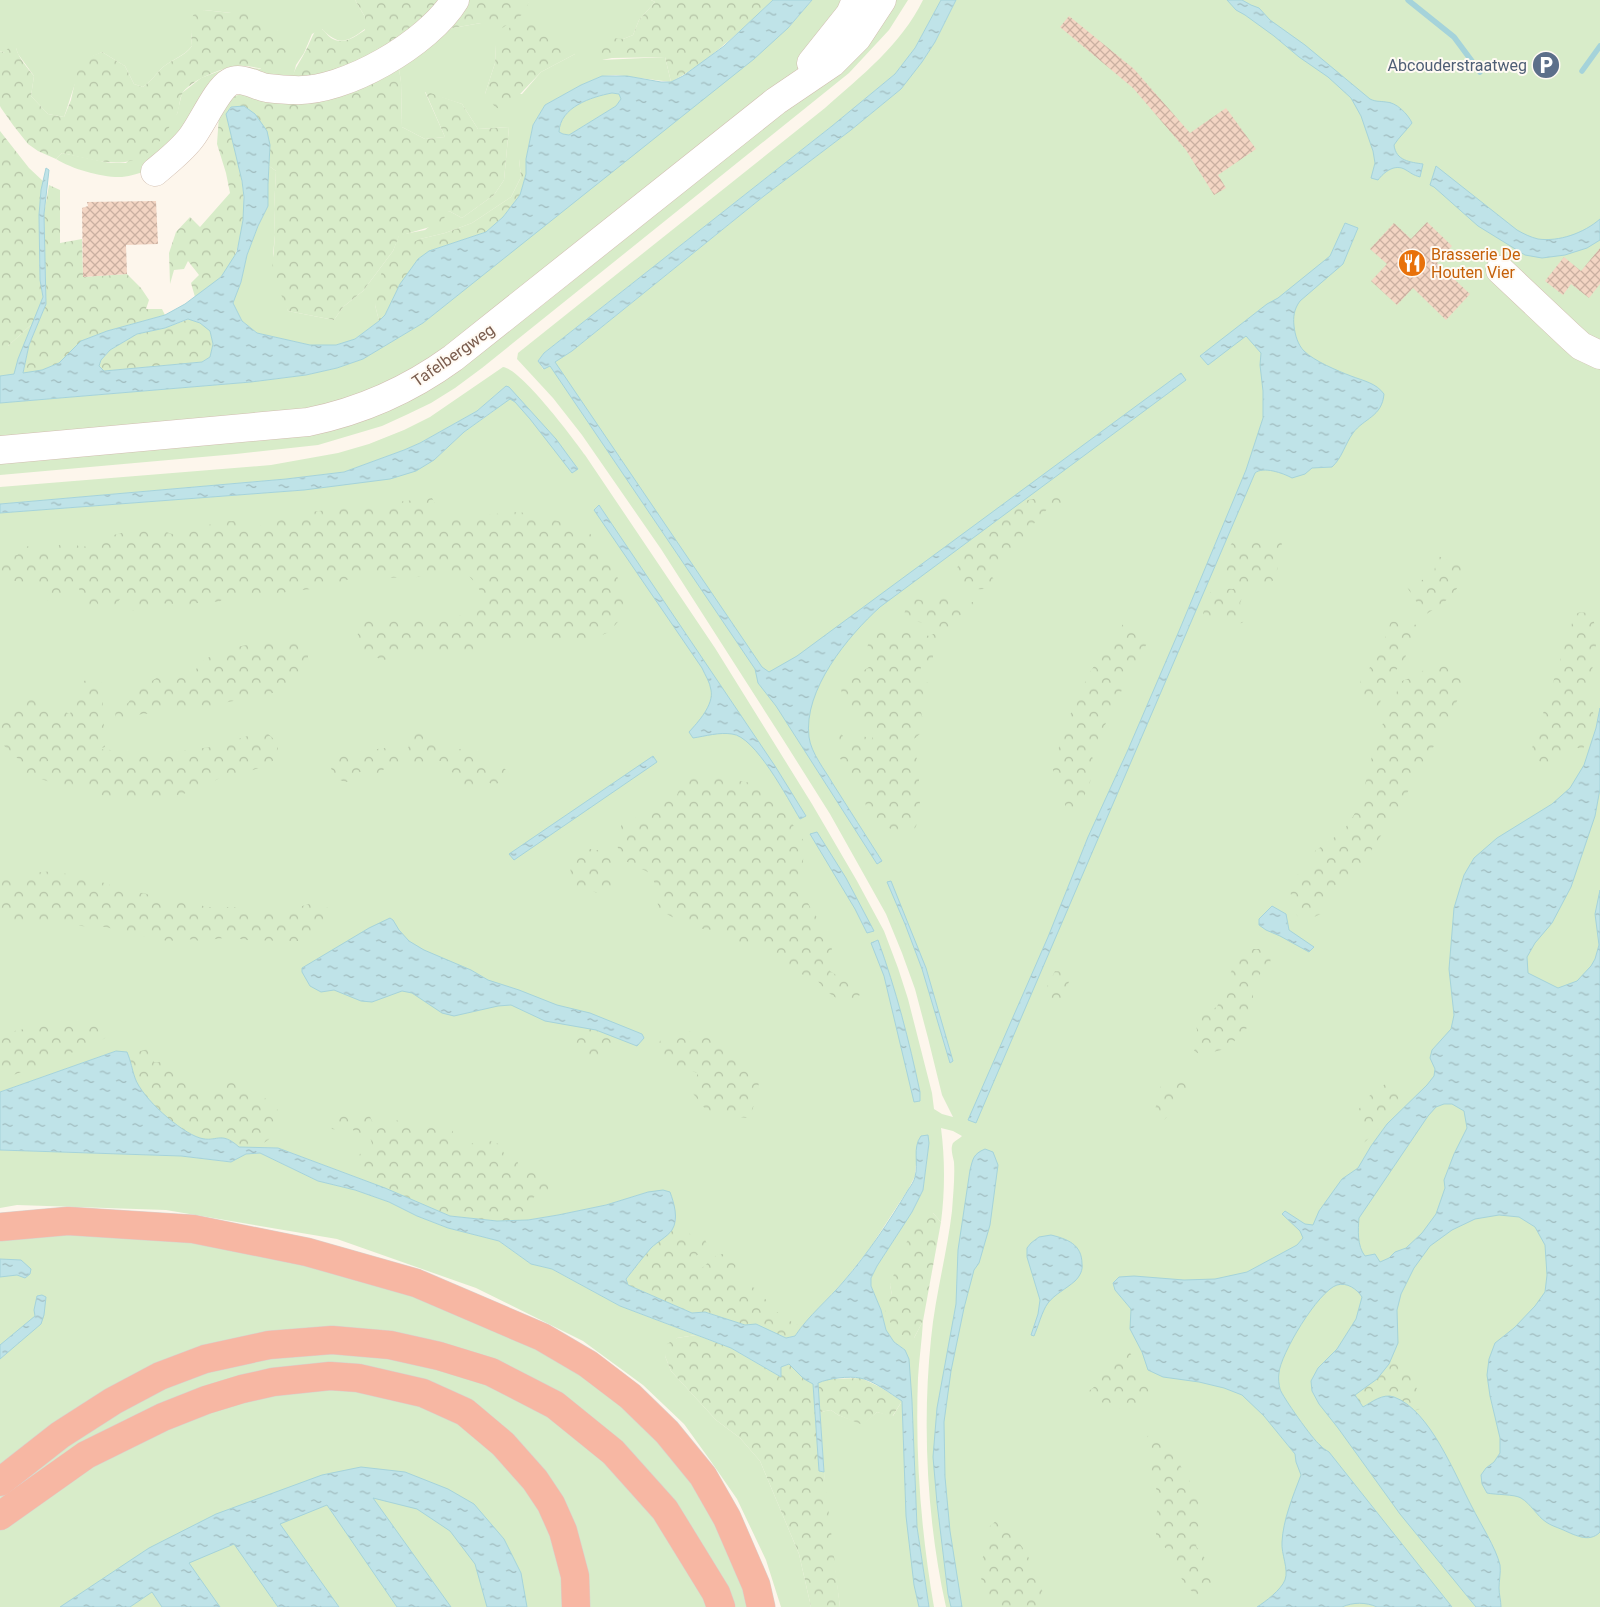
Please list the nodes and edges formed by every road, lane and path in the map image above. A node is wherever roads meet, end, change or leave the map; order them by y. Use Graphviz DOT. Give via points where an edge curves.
graph roads {
  1 [pos="455,0"];
  2 [pos="856,0"];
  3 [pos="882,0"];
  4 [pos="776,101"];
  5 [pos="155,172"];
  6 [pos="1500,270"];
  7 [pos="1600,355"];
  8 [pos="0,450"];
  9 [pos="0,1227"];
  10 [pos="0,1482"];
  11 [pos="0,1516"];
  12 [pos="576,1607"];
  13 [pos="721,1607"];
  14 [pos="761,1607"];
  1 -- 5 [label="street" via="424,35 359,75 306,90 266,88 232,81 218,95 185,145"];
  2 -- 4 [label="street, Tafelbergweg" via="850,14 820,52"];
  3 -- 4 [label="street, Tafelbergweg" via="857,38 832,63"];
  4 -- 8 [label="street, Tafelbergweg" via="453,358 392,396 308,422"];
  6 -- 7 [label="street" via="1570,337"];
  9 -- 14 [label="highway" via="68,1221 193,1229 307,1252 416,1283 542,1337 588,1364 630,1396 703,1476 727,1518 756,1585"];
  10 -- 13 [label="highway" via="60,1435 113,1401 160,1376 205,1359 269,1345 305,1342 332,1340 390,1345 491,1372 555,1405 612,1452 665,1510 716,1593"];
  11 -- 12 [label="highway" via="86,1455 206,1400 273,1382 330,1376 358,1378 424,1394 465,1412 503,1444 551,1504 563,1531 575,1576"];
}
